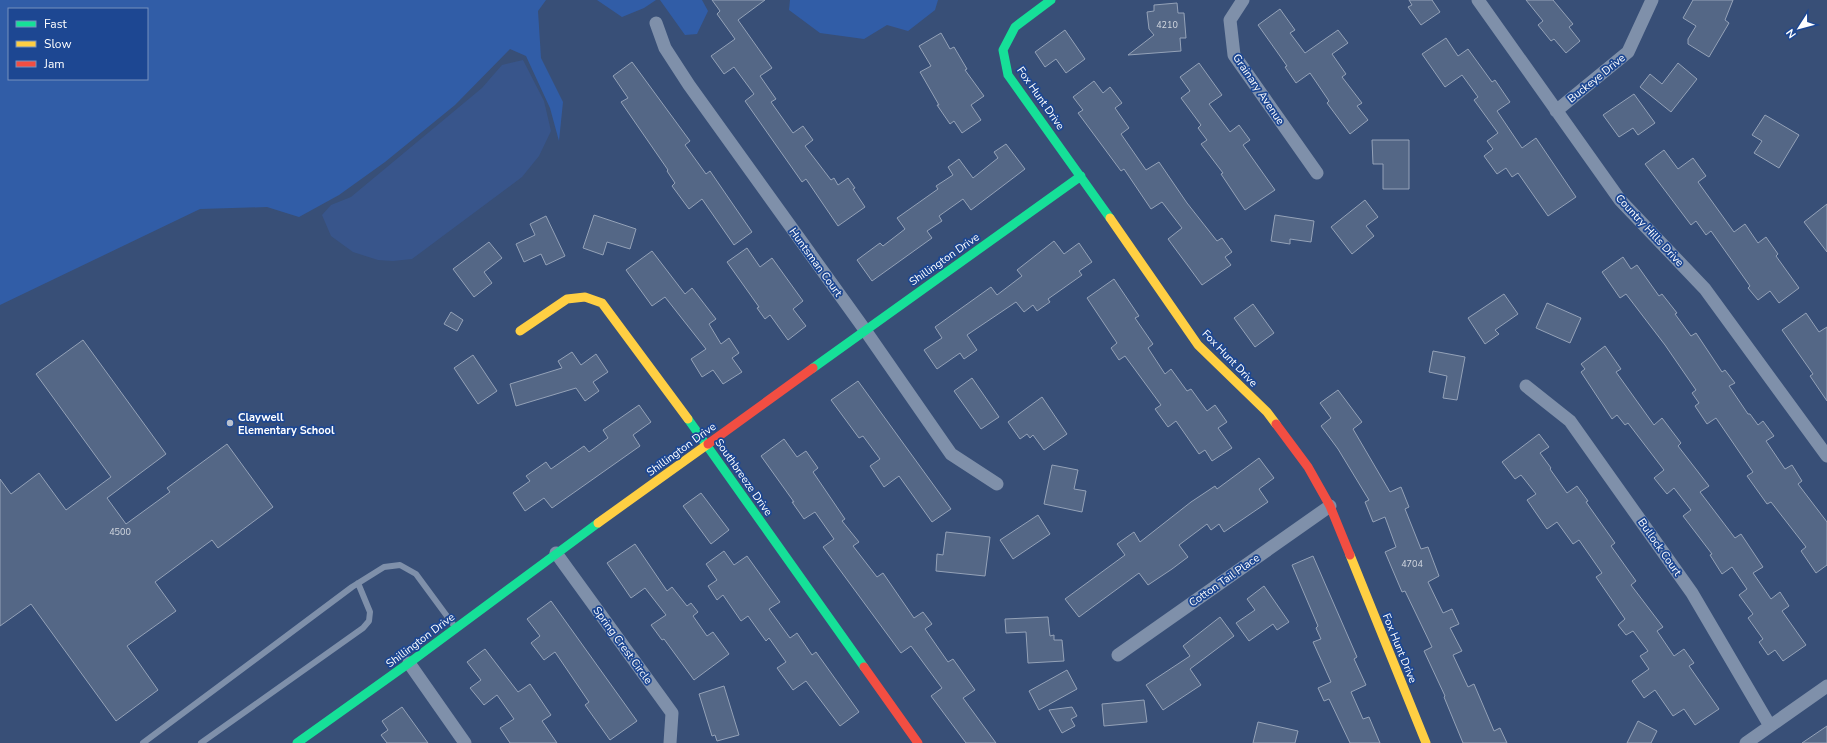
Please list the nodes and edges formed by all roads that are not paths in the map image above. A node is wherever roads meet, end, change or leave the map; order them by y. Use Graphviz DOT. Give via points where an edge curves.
graph roads {
  1 [pos="1051,0"];
  2 [pos="1244,0"];
  3 [pos="1478,0"];
  4 [pos="1652,0"];
  5 [pos="656,23"];
  6 [pos="1556,111"];
  7 [pos="1318,173"];
  8 [pos="1081,176"];
  9 [pos="865,330"];
  10 [pos="520,331"];
  11 [pos="1526,386"];
  12 [pos="707,445"];
  13 [pos="1827,456"];
  14 [pos="997,484"];
  15 [pos="1330,506"];
  16 [pos="556,553"];
  17 [pos="358,583"];
  18 [pos="455,628"];
  19 [pos="1118,655"];
  20 [pos="409,663"];
  21 [pos="1827,686"];
  22 [pos="1770,726"];
  23 [pos="143,743"];
  24 [pos="201,743"];
  25 [pos="297,743"];
  26 [pos="465,743"];
  27 [pos="670,743"];
  28 [pos="918,743"];
  29 [pos="1426,743"];
  30 [pos="1746,743"];
  1 -- 8 [label="street, Fox Hunt Drive" via="1015,27 1003,50 1008,75"];
  2 -- 7 [label="street, Grainary Avenue" via="1230,20 1234,55"];
  3 -- 6 [label="street, Country Hills Drive"];
  4 -- 6 [label="street, Buckeye Drive" via="1628,52"];
  5 -- 9 [label="street, Huntsman Court" via="665,48 689,85"];
  6 -- 13 [label="street, Country Hills Drive" via="1620,200 1705,289"];
  8 -- 9 [label="street, Shillington Drive"];
  8 -- 15 [label="street, Fox Hunt Drive" via="1198,345 1267,412 1308,467"];
  9 -- 12 [label="street, Shillington Drive"];
  9 -- 14 [label="street, Huntsman Court" via="951,454"];
  10 -- 12 [label="street, Southbreeze Drive" via="566,299 585,297 602,303"];
  11 -- 22 [label="street, Bullock Court" via="1570,421 1692,593"];
  12 -- 16 [label="street, Shillington Drive"];
  12 -- 28 [label="street, Southbreeze Drive"];
  15 -- 19 [label="street, Cotton Tail Place"];
  15 -- 29 [label="street, Fox Hunt Drive"];
  16 -- 18 [label="street, Shillington Drive"];
  16 -- 27 [label="street, Spring Crest Circle" via="672,713"];
  17 -- 18 [label="lane" via="384,567 400,565 416,574"];
  17 -- 23 [label="lane"];
  17 -- 24 [label="lane" via="370,612 370,621"];
  18 -- 20 [label="street, Shillington Drive"];
  20 -- 25 [label="street, Shillington Drive"];
  20 -- 26 [label="street"];
  21 -- 22 [label="street"];
  22 -- 30 [label="street"];
}
